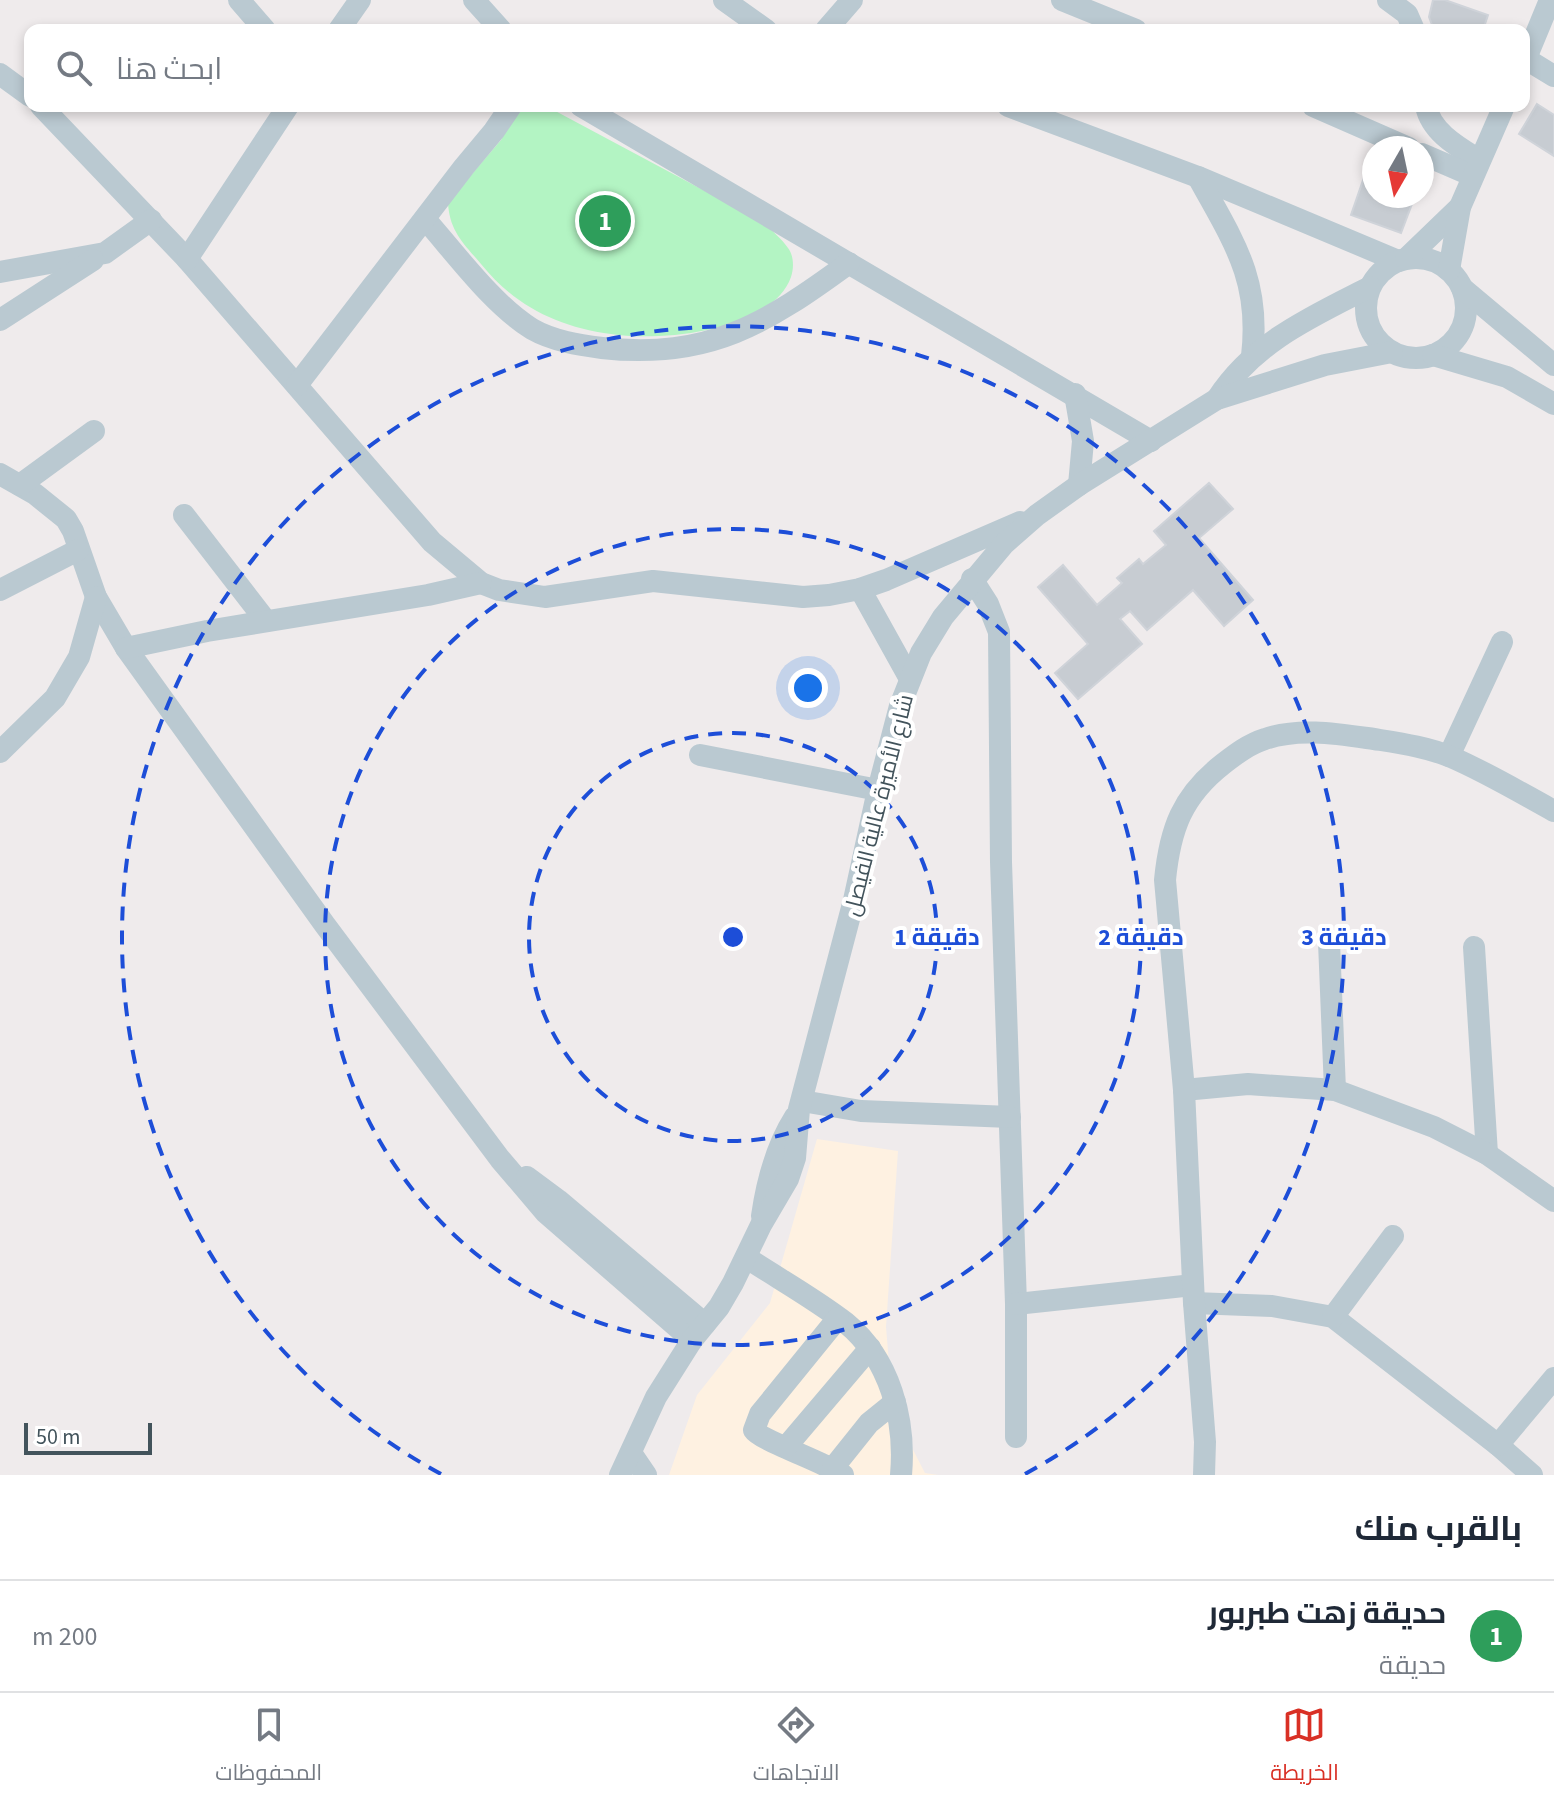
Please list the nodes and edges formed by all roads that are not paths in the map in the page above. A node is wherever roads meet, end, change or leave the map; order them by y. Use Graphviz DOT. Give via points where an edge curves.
graph roads {
  1 [pos="239,0"];
  2 [pos="360,0"];
  3 [pos="474,0"];
  4 [pos="724,0"];
  5 [pos="852,0"];
  6 [pos="1062,0"];
  7 [pos="1388,0"];
  8 [pos="1550,0"];
  9 [pos="260,24"];
  10 [pos="343,24"];
  11 [pos="496,24"];
  12 [pos="758,24"];
  13 [pos="831,24"];
  14 [pos="1121,24"];
  15 [pos="1411,24"];
  16 [pos="1530,49"];
  17 [pos="1530,64"];
  18 [pos="0,74"];
  19 [pos="1554,76"];
  20 [pos="24,92"];
  21 [pos="47,112"];
  22 [pos="284,112"];
  23 [pos="506,112"];
  24 [pos="591,112"];
  25 [pos="1024,112"];
  26 [pos="1327,112"];
  27 [pos="1428,112"];
  28 [pos="1501,112"];
  29 [pos="1382,136"];
  30 [pos="1434,157"];
  31 [pos="1476,168"];
  32 [pos="1198,177"];
  33 [pos="1460,207"];
  34 [pos="425,219"];
  35 [pos="151,220"];
  36 [pos="105,253"];
  37 [pos="187,259"];
  38 [pos="1402,260"];
  39 [pos="849,263"];
  40 [pos="0,272"];
  41 [pos="1455,279"];
  42 [pos="1370,287"];
  43 [pos="0,320"];
  44 [pos="1392,352"];
  45 [pos="1433,355"];
  46 [pos="1252,356"];
  47 [pos="1554,365"];
  48 [pos="297,385"];
  49 [pos="1075,394"];
  50 [pos="1217,399"];
  51 [pos="1554,404"];
  52 [pos="94,431"];
  53 [pos="1151,441"];
  54 [pos="10,479"];
  55 [pos="1079,485"];
  56 [pos="184,515"];
  57 [pos="1037,515"];
  58 [pos="78,550"];
  59 [pos="972,579"];
  60 [pos="481,583"];
  61 [pos="860,589"];
  62 [pos="0,590"];
  63 [pos="96,597"];
  64 [pos="266,621"];
  65 [pos="1502,642"];
  66 [pos="126,648"];
  67 [pos="910,679"];
  68 [pos="0,752"];
  69 [pos="700,755"];
  70 [pos="1449,756"];
  71 [pos="878,790"];
  72 [pos="1554,811"];
  73 [pos="1329,942"];
  74 [pos="1474,947"];
  75 [pos="1184,1090"];
  76 [pos="1335,1090"];
  77 [pos="801,1105"];
  78 [pos="1010,1117"];
  79 [pos="1487,1154"];
  80 [pos="1554,1201"];
  81 [pos="1393,1236"];
  82 [pos="747,1258"];
  83 [pos="1194,1294"];
  84 [pos="1016,1304"];
  85 [pos="1333,1317"];
  86 [pos="838,1318"];
  87 [pos="698,1332"];
  88 [pos="870,1348"];
  89 [pos="1554,1378"];
  90 [pos="895,1402"];
  91 [pos="1016,1437"];
  92 [pos="1498,1445"];
  93 [pos="786,1447"];
  94 [pos="631,1453"];
  95 [pos="838,1471"];
  96 [pos="620,1475"];
  97 [pos="646,1475"];
  98 [pos="901,1475"];
  99 [pos="1204,1475"];
  100 [pos="1532,1475"];
  1 -- 9 [label="street"];
  2 -- 10 [label="street"];
  3 -- 11 [label="street"];
  4 -- 12 [label="street"];
  5 -- 13 [label="street"];
  6 -- 14 [label="street"];
  7 -- 15 [label="street"];
  8 -- 16 [label="street"];
  17 -- 19 [label="street"];
  18 -- 20 [label="street"];
  21 -- 35 [label="street"];
  22 -- 37 [label="street"];
  23 -- 34 [label="street"];
  24 -- 39 [label="street"];
  25 -- 32 [label="street"];
  26 -- 29 [label="street"];
  27 -- 31 [label="street"];
  28 -- 31 [label="street"];
  30 -- 31 [label="street"];
  31 -- 33 [label="street"];
  32 -- 38 [label="street"];
  32 -- 46 [label="street" via="1248,276 1254,303"];
  33 -- 38 [label="street"];
  33 -- 41 [label="street"];
  34 -- 39 [label="street" via="502,305 532,329 556,339 630,351 699,345 739,333 797,301"];
  34 -- 48 [label="street"];
  35 -- 36 [label="street"];
  35 -- 37 [label="street"];
  36 -- 40 [label="street"];
  36 -- 43 [label="street"];
  37 -- 48 [label="street"];
  38 -- 41 [label="street" via="1429,260"];
  38 -- 42 [label="street" via="1382,271"];
  39 -- 49 [label="street"];
  41 -- 45 [label="street" via="1465,301 1462,328"];
  41 -- 47 [label="street"];
  42 -- 44 [label="street" via="1367,319 1376,338"];
  42 -- 46 [label="street, شارع الأميرة عالية الفيصل" via="1289,329"];
  44 -- 45 [label="street"];
  44 -- 50 [label="street, شارع الأميرة عالية الفيصل" via="1325,365"];
  45 -- 51 [label="street" via="1507,377"];
  46 -- 50 [label="street, شارع الأميرة عالية الفيصل"];
  48 -- 60 [label="street" via="432,542"];
  49 -- 53 [label="street"];
  49 -- 55 [label="street" via="1083,441"];
  50 -- 53 [label="street, شارع الأميرة عالية الفيصل"];
  52 -- 54 [label="street"];
  53 -- 55 [label="street, شارع الأميرة عالية الفيصل"];
  54 -- 58 [label="street" via="66,519"];
  55 -- 57 [label="street, شارع الأميرة عالية الفيصل"];
  56 -- 64 [label="street"];
  57 -- 59 [label="street, شارع الأميرة عالية الفيصل"];
  57 -- 61 [label="street"];
  58 -- 62 [label="street"];
  58 -- 63 [label="street"];
  59 -- 67 [label="street, شارع الأميرة عالية الفيصل" via="943,617"];
  59 -- 78 [label="street" via="999,632"];
  60 -- 61 [label="street" via="545,597 653,581 803,597"];
  60 -- 64 [label="street"];
  61 -- 67 [label="street"];
  63 -- 66 [label="street"];
  63 -- 68 [label="street" via="79,657 55,698"];
  64 -- 66 [label="street"];
  65 -- 70 [label="street"];
  66 -- 87 [label="street" via="500,1159 546,1213"];
  67 -- 71 [label="street, شارع الأميرة عالية الفيصل"];
  69 -- 71 [label="street"];
  70 -- 72 [label="street"];
  70 -- 75 [label="street" via="1335,733 1293,733 1239,752 1195,788 1175,825 1165,880"];
  71 -- 77 [label="street, شارع الأميرة عالية الفيصل"];
  73 -- 76 [label="street"];
  74 -- 79 [label="street"];
  75 -- 76 [label="street" via="1248,1084"];
  75 -- 83 [label="street"];
  76 -- 79 [label="street" via="1434,1127"];
  77 -- 78 [label="street"];
  77 -- 82 [label="street, شارع الأميرة عالية الفيصل" via="791,1168"];
  78 -- 84 [label="street"];
  79 -- 80 [label="street"];
  81 -- 85 [label="street"];
  82 -- 86 [label="street"];
  82 -- 87 [label="street, شارع الأميرة عالية الفيصل"];
  83 -- 84 [label="street"];
  83 -- 85 [label="street"];
  83 -- 99 [label="street"];
  84 -- 91 [label="street"];
  85 -- 92 [label="street"];
  86 -- 88 [label="street"];
  86 -- 93 [label="street" via="755,1423 760,1438"];
  87 -- 94 [label="street, شارع الأميرة عالية الفيصل" via="656,1397"];
  88 -- 90 [label="street"];
  88 -- 93 [label="street"];
  89 -- 92 [label="street"];
  90 -- 95 [label="street" via="869,1423"];
  90 -- 98 [label="street"];
  92 -- 100 [label="street"];
  93 -- 95 [label="street"];
  94 -- 96 [label="street, شارع الأميرة عالية الفيصل"];
  94 -- 97 [label="street"];
}
